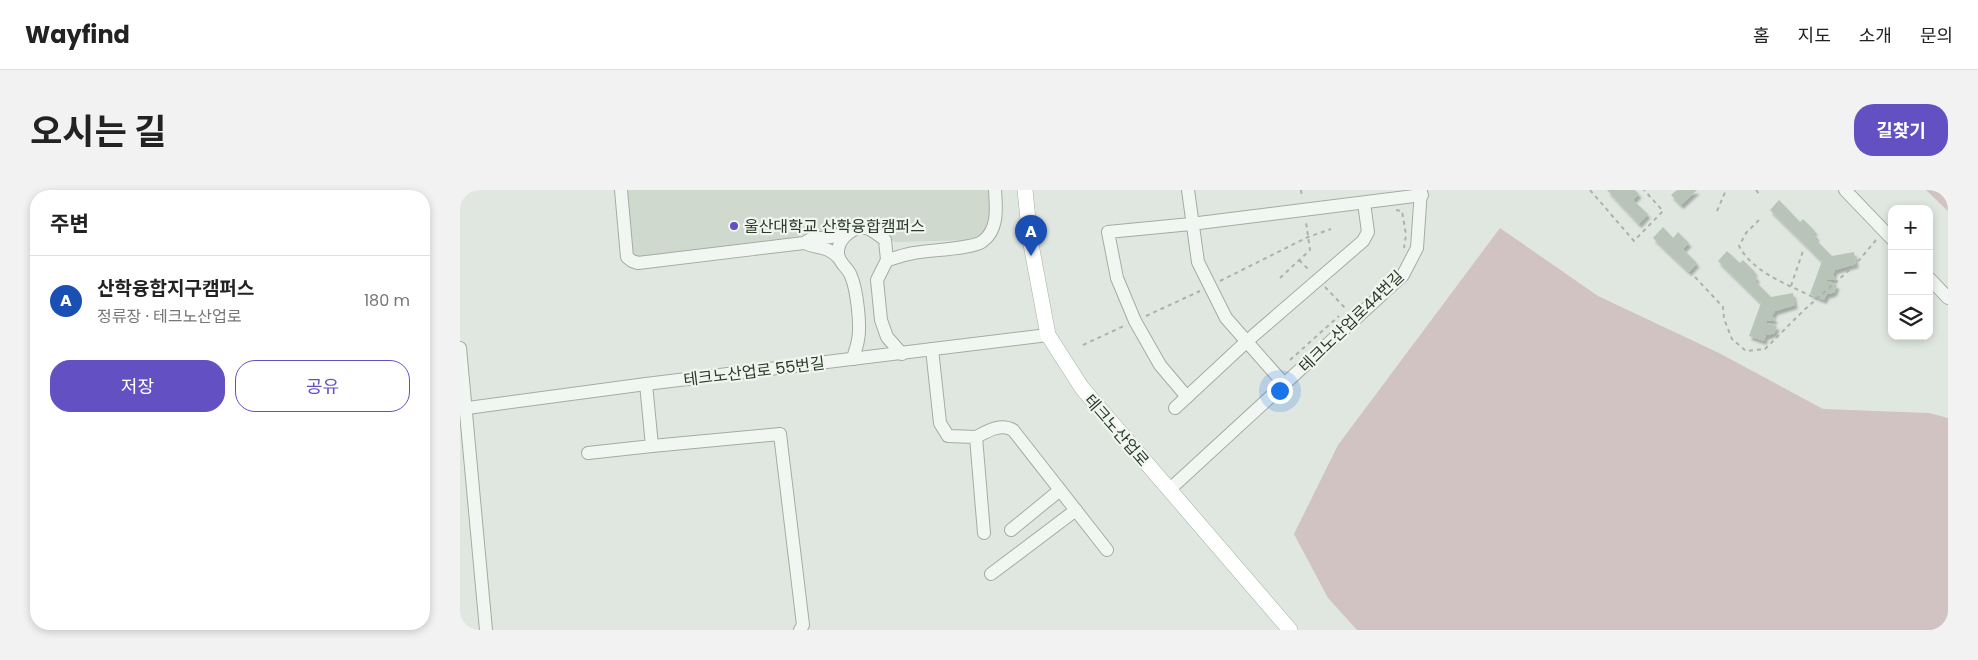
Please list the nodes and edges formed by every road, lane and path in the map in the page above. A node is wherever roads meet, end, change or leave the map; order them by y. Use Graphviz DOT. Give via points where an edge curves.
graph roads {
  1 [pos="621,190"];
  2 [pos="995,190"];
  3 [pos="1025,190"];
  4 [pos="1188,190"];
  5 [pos="1301,190"];
  6 [pos="1590,190"];
  7 [pos="1644,190"];
  8 [pos="1726,190"];
  9 [pos="1756,190"];
  10 [pos="1845,190"];
  11 [pos="1422,193"];
  12 [pos="1759,194"];
  13 [pos="1364,203"];
  14 [pos="1304,210"];
  15 [pos="1393,210"];
  16 [pos="1717,211"];
  17 [pos="1759,220"];
  18 [pos="1191,224"];
  19 [pos="1331,229"];
  20 [pos="851,231"];
  21 [pos="1888,235"];
  22 [pos="1308,238"];
  23 [pos="885,240"];
  24 [pos="804,244"];
  25 [pos="1803,251"];
  26 [pos="1403,252"];
  27 [pos="911,253"];
  28 [pos="839,258"];
  29 [pos="888,260"];
  30 [pos="1695,277"];
  31 [pos="1280,278"];
  32 [pos="1933,282"];
  33 [pos="1323,285"];
  34 [pos="1210,286"];
  35 [pos="1791,286"];
  36 [pos="1948,298"];
  37 [pos="1817,299"];
  38 [pos="1135,321"];
  39 [pos="1048,335"];
  40 [pos="1246,342"];
  41 [pos="1083,345"];
  42 [pos="460,348"];
  43 [pos="932,349"];
  44 [pos="902,354"];
  45 [pos="853,359"];
  46 [pos="1290,360"];
  47 [pos="646,384"];
  48 [pos="1285,385"];
  49 [pos="1187,397"];
  50 [pos="1175,408"];
  51 [pos="463,409"];
  52 [pos="976,437"];
  53 [pos="652,446"];
  54 [pos="588,453"];
  55 [pos="1060,490"];
  56 [pos="1169,490"];
  57 [pos="1076,510"];
  58 [pos="1011,530"];
  59 [pos="984,532"];
  60 [pos="1107,550"];
  61 [pos="991,574"];
  62 [pos="486,630"];
  63 [pos="800,630"];
  64 [pos="1290,630"];
  1 -- 24 [label="street" via="627,257 638,263"];
  2 -- 27 [label="street" via="997,214 992,230 983,242"];
  3 -- 39 [label="main road, 테크노산업로" via="1030,239"];
  4 -- 18 [label="street, 테크노산업로44번길"];
  5 -- 14 [label="path"];
  6 -- 7 [label="path" via="1634,241 1663,211"];
  8 -- 16 [label="path"];
  9 -- 12 [label="path"];
  10 -- 21 [label="street"];
  11 -- 13 [label="street, 테크노산업로44번길"];
  11 -- 48 [label="street, 테크노산업로44번길" via="1417,248 1404,275"];
  13 -- 14 [label="street, 테크노산업로44번길"];
  13 -- 40 [label="street" via="1368,232 1363,242"];
  14 -- 18 [label="street, 테크노산업로44번길"];
  14 -- 22 [label="path"];
  15 -- 26 [label="path" via="1402,212 1406,235"];
  17 -- 35 [label="path" via="1739,246 1745,257"];
  18 -- 34 [label="street, 테크노산업로44번길" via="1198,262"];
  18 -- 38 [label="street" via="1108,232 1117,278"];
  19 -- 22 [label="path"];
  20 -- 23 [label="street" via="868,229"];
  20 -- 24 [label="street" via="831,238 812,239"];
  20 -- 28 [label="street" via="839,246"];
  21 -- 37 [label="path"];
  22 -- 31 [label="path" via="1310,250"];
  22 -- 34 [label="path"];
  23 -- 27 [label="street"];
  23 -- 29 [label="street"];
  24 -- 28 [label="street" via="824,247"];
  25 -- 35 [label="path"];
  27 -- 29 [label="street"];
  28 -- 45 [label="street" via="851,274 857,298 858,339"];
  29 -- 44 [label="street" via="877,280 881,320 887,337"];
  30 -- 37 [label="path" via="1723,307 1732,339 1746,351 1765,349"];
  32 -- 36 [label="street"];
  33 -- 46 [label="path" via="1348,309"];
  34 -- 38 [label="path"];
  34 -- 40 [label="street, 테크노산업로44번길" via="1226,318"];
  35 -- 37 [label="path"];
  38 -- 41 [label="path"];
  38 -- 49 [label="street" via="1160,365"];
  39 -- 43 [label="street, 테크노산업로 55번길"];
  39 -- 56 [label="main road, 테크노산업로" via="1082,388"];
  40 -- 48 [label="street, 테크노산업로44번길"];
  40 -- 49 [label="street"];
  42 -- 51 [label="street"];
  43 -- 44 [label="street, 테크노산업로 55번길"];
  43 -- 52 [label="street" via="940,423 948,436"];
  44 -- 45 [label="street, 테크노산업로 55번길"];
  45 -- 47 [label="street, 테크노산업로 55번길"];
  47 -- 51 [label="street, 테크노산업로 55번길"];
  47 -- 53 [label="street"];
  48 -- 56 [label="street, 테크노산업로44번길"];
  49 -- 50 [label="street"];
  51 -- 62 [label="street"];
  52 -- 55 [label="street" via="993,428 1013,430"];
  52 -- 59 [label="street"];
  53 -- 54 [label="street"];
  53 -- 63 [label="street" via="780,434 803,625"];
  55 -- 57 [label="street"];
  55 -- 58 [label="street"];
  56 -- 64 [label="main road, 테크노산업로"];
  57 -- 60 [label="street"];
  57 -- 61 [label="street"];
}
